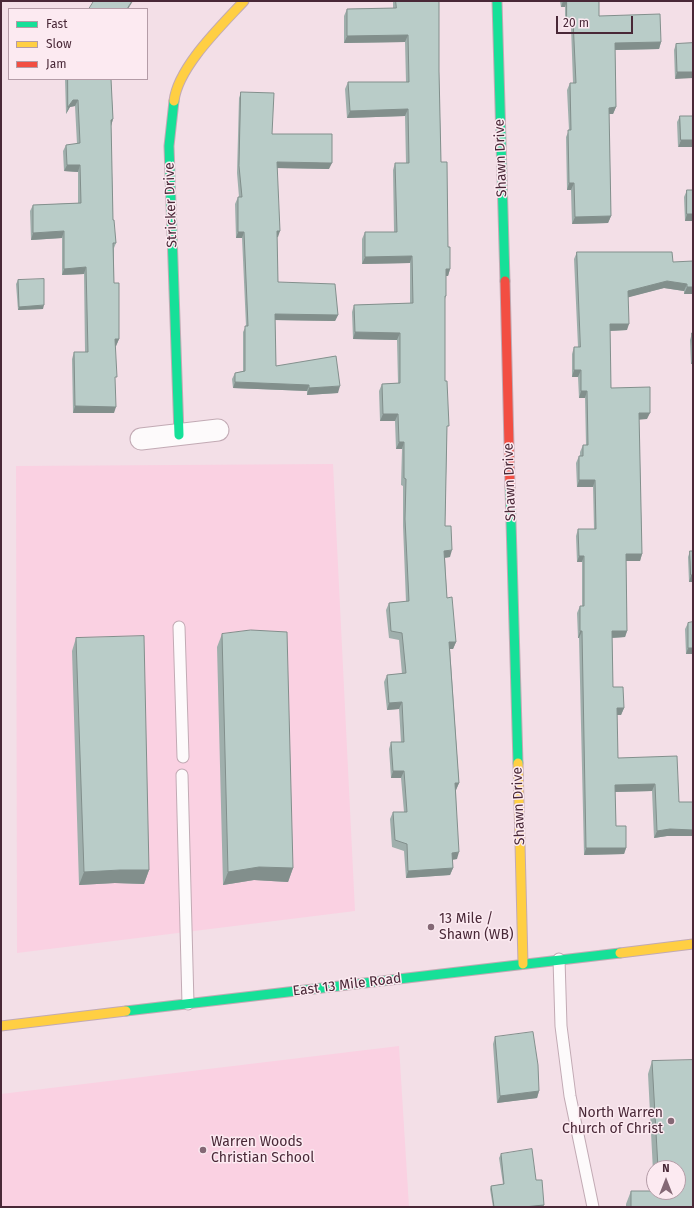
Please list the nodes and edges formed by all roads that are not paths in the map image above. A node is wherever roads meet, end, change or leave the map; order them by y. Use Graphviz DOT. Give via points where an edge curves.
graph roads {
  1 [pos="244,1"];
  2 [pos="497,1"];
  3 [pos="218,430"];
  4 [pos="179,435"];
  5 [pos="141,439"];
  6 [pos="179,627"];
  7 [pos="182,757"];
  8 [pos="182,775"];
  9 [pos="693,944"];
  10 [pos="559,959"];
  11 [pos="523,964"];
  12 [pos="188,1004"];
  13 [pos="1,1026"];
  14 [pos="593,1207"];
  1 -- 4 [label="street, Stricker Drive" via="195,55 175,90 169,146"];
  2 -- 11 [label="street, Shawn Drive"];
  3 -- 4 [label="street"];
  4 -- 5 [label="street"];
  6 -- 7 [label="lane"];
  8 -- 12 [label="lane"];
  9 -- 10 [label="street, East 13 Mile Road"];
  10 -- 11 [label="street, East 13 Mile Road"];
  10 -- 14 [label="lane" via="561,1026 570,1096"];
  11 -- 12 [label="street, East 13 Mile Road"];
  12 -- 13 [label="street, East 13 Mile Road"];
}
